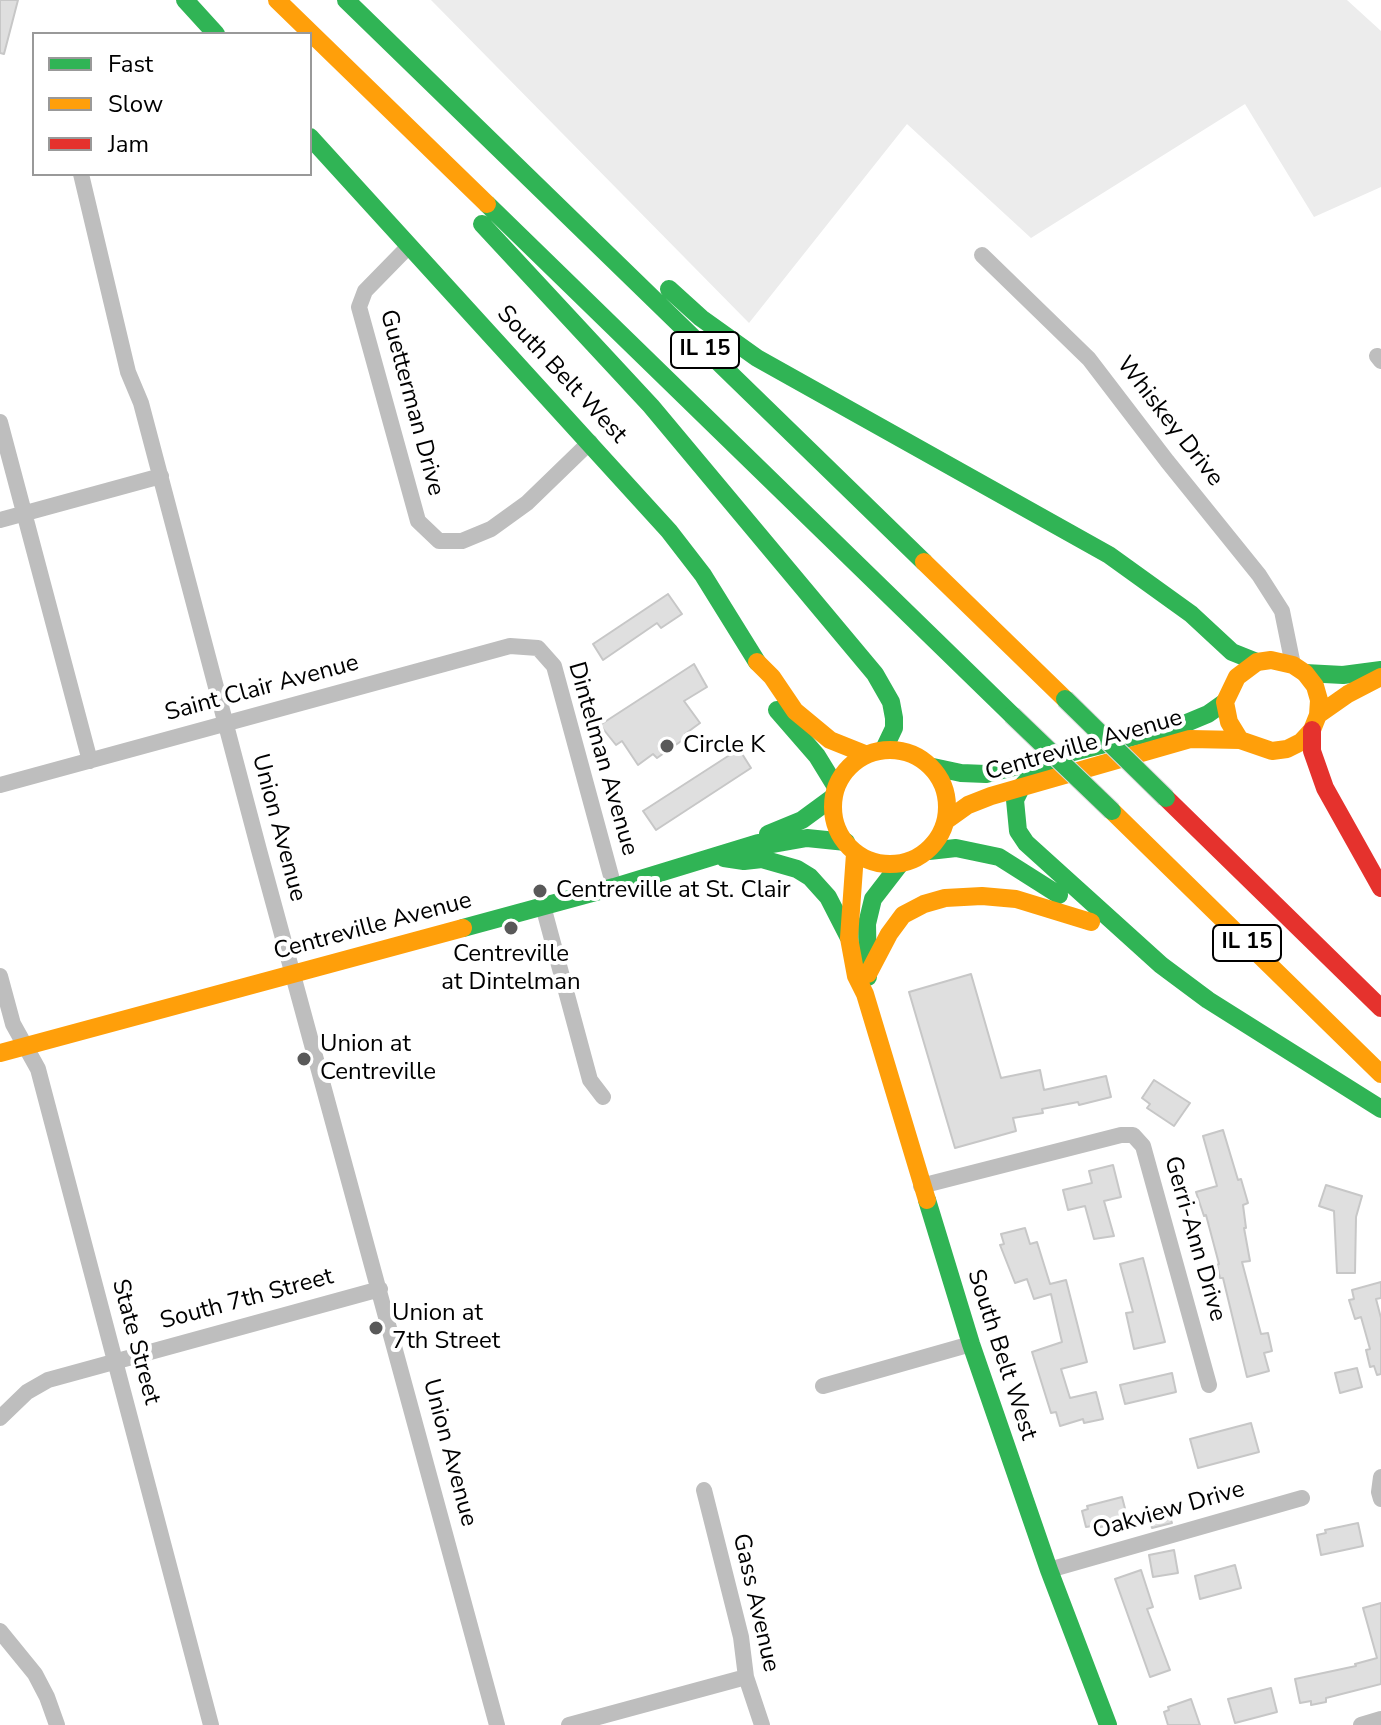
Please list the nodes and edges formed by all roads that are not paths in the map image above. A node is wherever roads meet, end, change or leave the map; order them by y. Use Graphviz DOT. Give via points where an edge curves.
graph roads {
  1 [pos="185,0"];
  2 [pos="277,0"];
  3 [pos="346,0"];
  4 [pos="214,32"];
  5 [pos="310,32"];
  6 [pos="312,34"];
  7 [pos="479,129"];
  8 [pos="312,139"];
  9 [pos="427,145"];
  10 [pos="81,176"];
  11 [pos="409,246"];
  12 [pos="982,255"];
  13 [pos="0,422"];
  14 [pos="590,442"];
  15 [pos="161,476"];
  16 [pos="24,514"];
  17 [pos="0,520"];
  18 [pos="1286,639"];
  19 [pos="538,648"];
  20 [pos="1264,661"];
  21 [pos="757,662"];
  22 [pos="1299,669"];
  23 [pos="1381,670"];
  24 [pos="1381,677"];
  25 [pos="1225,702"];
  26 [pos="1315,723"];
  27 [pos="226,724"];
  28 [pos="1240,740"];
  29 [pos="884,749"];
  30 [pos="1069,751"];
  31 [pos="865,754"];
  32 [pos="90,761"];
  33 [pos="933,767"];
  34 [pos="0,785"];
  35 [pos="1022,786"];
  36 [pos="834,792"];
  37 [pos="947,820"];
  38 [pos="758,843"];
  39 [pos="850,848"];
  40 [pos="929,851"];
  41 [pos="715,855"];
  42 [pos="900,864"];
  43 [pos="614,887"];
  44 [pos="1381,888"];
  45 [pos="543,906"];
  46 [pos="1091,922"];
  47 [pos="849,938"];
  48 [pos="1161,965"];
  49 [pos="292,974"];
  50 [pos="868,974"];
  51 [pos="0,976"];
  52 [pos="865,994"];
  53 [pos="1381,1008"];
  54 [pos="24,1045"];
  55 [pos="0,1053"];
  56 [pos="1381,1074"];
  57 [pos="603,1097"];
  58 [pos="1381,1109"];
  59 [pos="921,1186"];
  60 [pos="380,1289"];
  61 [pos="971,1344"];
  62 [pos="116,1360"];
  63 [pos="1209,1385"];
  64 [pos="823,1386"];
  65 [pos="0,1418"];
  66 [pos="1381,1477"];
  67 [pos="704,1490"];
  68 [pos="1302,1498"];
  69 [pos="1381,1499"];
  70 [pos="1049,1570"];
  71 [pos="0,1631"];
  72 [pos="746,1677"];
  73 [pos="1381,1719"];
  74 [pos="57,1725"];
  75 [pos="211,1725"];
  76 [pos="497,1725"];
  77 [pos="569,1725"];
  78 [pos="762,1725"];
  79 [pos="1108,1725"];
  80 [pos="1361,1725"];
  1 -- 4 [label="main road"];
  2 -- 5 [label="main road, IL 15"];
  3 -- 7 [label="main road, IL 15"];
  6 -- 9 [label="main road, IL 15"];
  7 -- 20 [label="main road" via="526,155 733,342 1109,555 1191,614 1232,652"];
  7 -- 53 [label="main road, IL 15, bridge"];
  8 -- 11 [label="main road, South Belt West"];
  9 -- 29 [label="main road" via="444,183 660,416 875,674 894,718"];
  9 -- 56 [label="main road, IL 15, bridge"];
  10 -- 15 [label="street, Union Avenue" via="128,372"];
  11 -- 14 [label="main road, South Belt West"];
  11 -- 14 [label="street, Guetterman Drive" via="365,291 359,307 418,521 439,541 462,541 491,529 527,503"];
  12 -- 18 [label="street, Whiskey Drive" via="1089,359 1259,575 1282,611"];
  13 -- 16 [label="street"];
  14 -- 21 [label="main road, South Belt West" via="678,542"];
  15 -- 16 [label="street"];
  15 -- 27 [label="street, Union Avenue"];
  16 -- 17 [label="street"];
  16 -- 32 [label="street"];
  18 -- 20 [label="street" via="1280,651"];
  18 -- 22 [label="street, Whiskey Drive"];
  19 -- 27 [label="street, Saint Clair Avenue" via="510,646"];
  19 -- 43 [label="street, Dintelman Avenue" via="554,666"];
  20 -- 22 [label="main road"];
  20 -- 25 [label="main road, Centreville Avenue" via="1237,677"];
  21 -- 31 [label="main road, South Belt West" via="810,725"];
  21 -- 36 [label="main road, South Belt West" via="771,702 817,756"];
  22 -- 23 [label="main road" via="1343,675"];
  22 -- 26 [label="main road" via="1315,686"];
  24 -- 26 [label="main road, Centreville Avenue" via="1348,694"];
  25 -- 28 [label="main road"];
  25 -- 30 [label="main road, Centreville Avenue" via="1184,724"];
  26 -- 28 [label="main road, Centreville Avenue" via="1301,742 1287,749 1272,751"];
  26 -- 44 [label="main road" via="1312,751 1325,788"];
  27 -- 32 [label="street, Saint Clair Avenue"];
  27 -- 49 [label="street, Union Avenue"];
  28 -- 35 [label="main road, Centreville Avenue" via="1190,739"];
  29 -- 31 [label="main road"];
  29 -- 33 [label="main road" via="913,754"];
  30 -- 33 [label="main road, Centreville Avenue" via="986,774"];
  30 -- 35 [label="main road"];
  31 -- 36 [label="main road" via="848,768"];
  32 -- 34 [label="street, Saint Clair Avenue"];
  33 -- 37 [label="main road" via="943,783"];
  35 -- 37 [label="main road, Centreville Avenue" via="968,805"];
  35 -- 48 [label="main road" via="1015,819 1026,843"];
  36 -- 38 [label="main road, Centreville Avenue" via="802,820"];
  36 -- 39 [label="main road, South Belt West" via="834,820"];
  37 -- 40 [label="main road"];
  38 -- 39 [label="main road, Centreville Avenue" via="807,838"];
  38 -- 41 [label="main road, Centreville Avenue"];
  39 -- 42 [label="main road" via="877,863"];
  39 -- 47 [label="main road, South Belt West" via="855,882"];
  40 -- 42 [label="main road, South Belt West"];
  40 -- 46 [label="main road" via="956,848 999,857 1052,889"];
  41 -- 43 [label="main road, Centreville Avenue"];
  41 -- 47 [label="main road" via="773,860 810,877 828,897"];
  42 -- 50 [label="main road, South Belt West" via="873,899 867,924"];
  43 -- 45 [label="main road, Centreville Avenue"];
  45 -- 49 [label="main road, Centreville Avenue"];
  45 -- 57 [label="street" via="590,1080"];
  46 -- 48 [label="main road" via="1124,950"];
  46 -- 50 [label="main road" via="1016,899 945,898 903,915"];
  47 -- 52 [label="main road, South Belt West"];
  48 -- 58 [label="main road"];
  49 -- 54 [label="main road, Centreville Avenue"];
  49 -- 60 [label="street, Union Avenue"];
  50 -- 52 [label="main road, South Belt West"];
  51 -- 54 [label="street, State Street"];
  52 -- 59 [label="main road, South Belt West"];
  54 -- 55 [label="main road, Centreville Avenue"];
  54 -- 62 [label="street, State Street" via="38,1069"];
  59 -- 61 [label="main road, South Belt West"];
  59 -- 63 [label="street, Gerri-Ann Drive" via="1133,1135 1143,1146"];
  60 -- 62 [label="street, South 7th Street"];
  60 -- 76 [label="street, Union Avenue"];
  61 -- 64 [label="street"];
  61 -- 70 [label="main road, South Belt West"];
  62 -- 65 [label="street, South 7th Street" via="37,1385"];
  62 -- 75 [label="street, State Street"];
  66 -- 69 [label="street"];
  67 -- 72 [label="street, Gass Avenue"];
  68 -- 70 [label="street, Oakview Drive"];
  70 -- 79 [label="main road, South Belt West"];
  71 -- 74 [label="street" via="35,1674"];
  72 -- 77 [label="street"];
  72 -- 78 [label="street, Gass Avenue"];
  73 -- 80 [label="street"];
}
